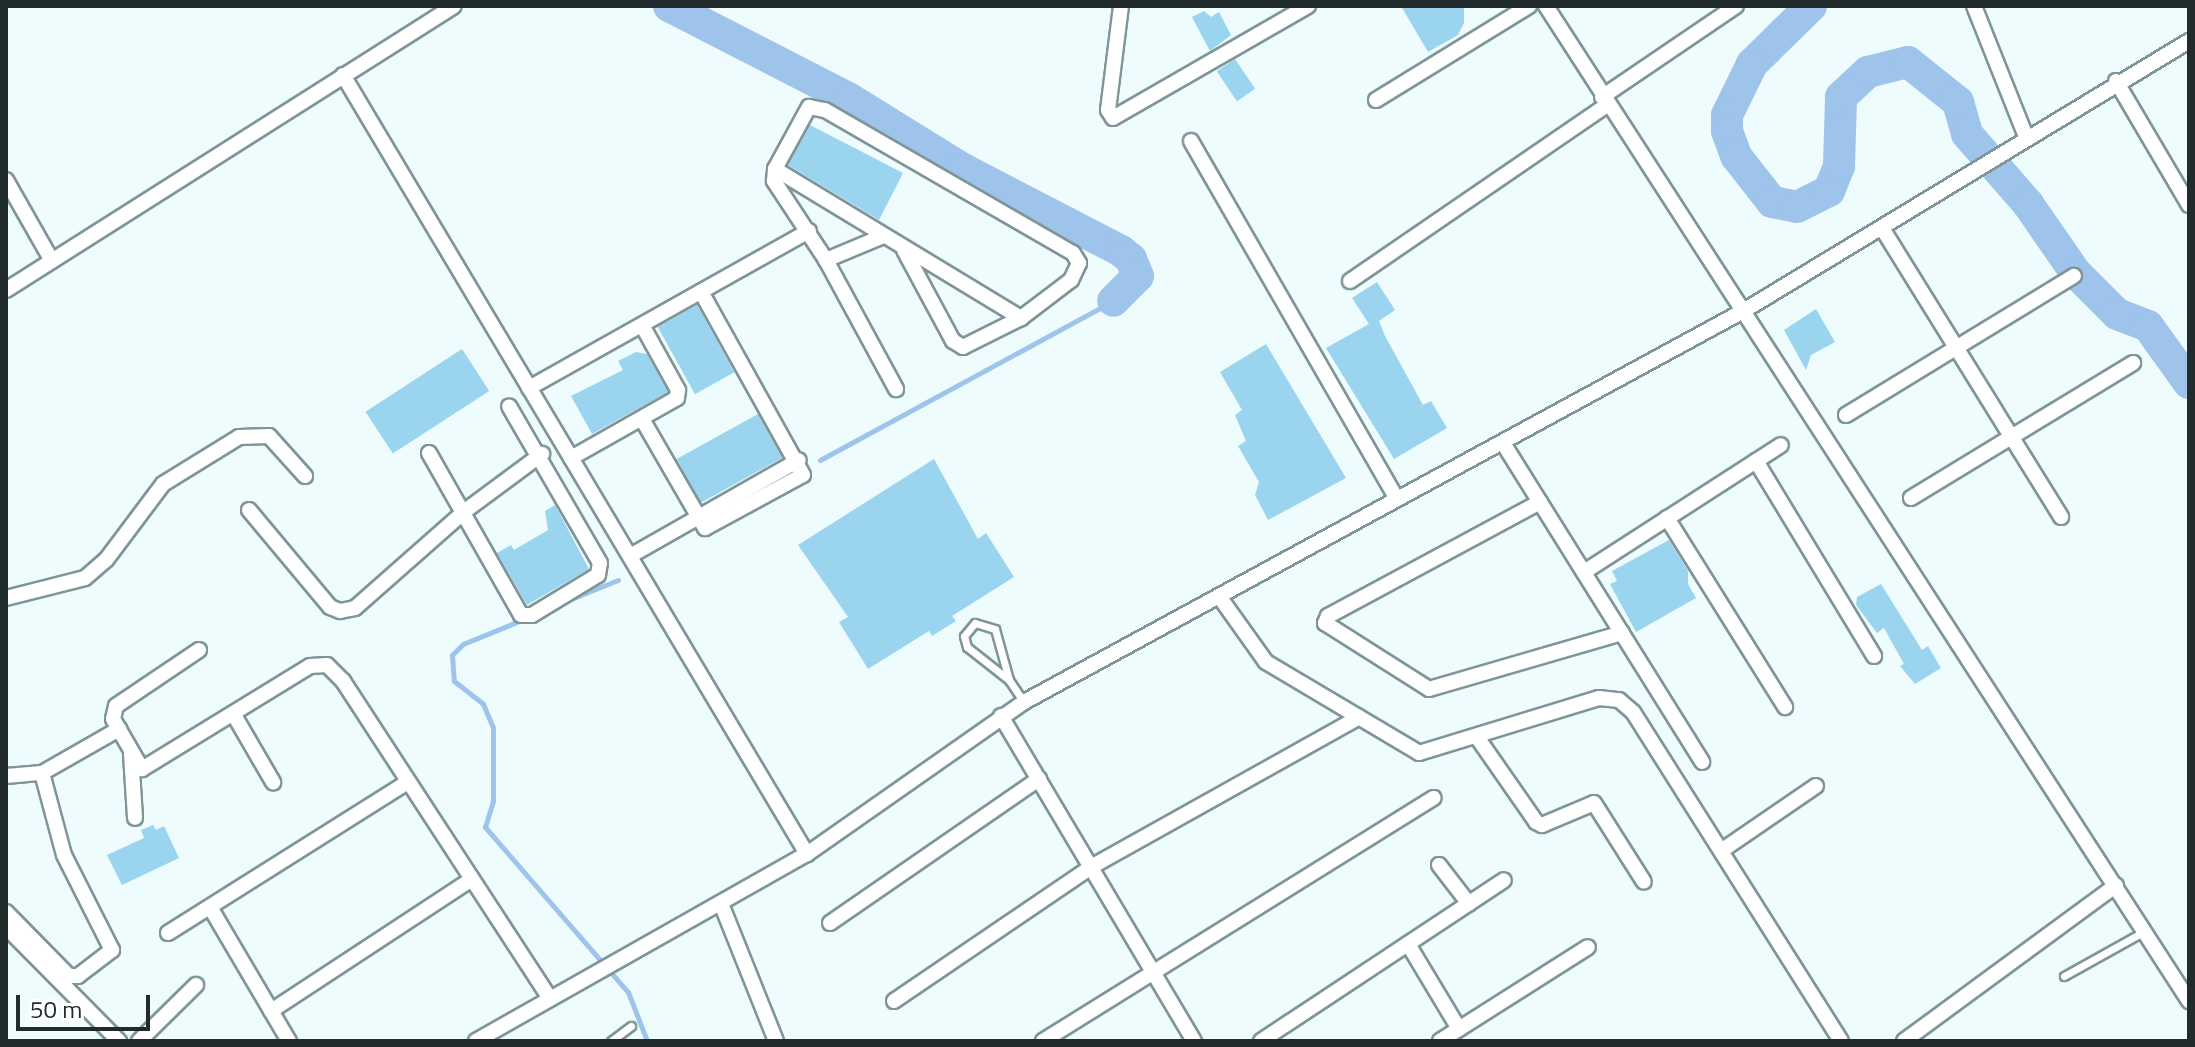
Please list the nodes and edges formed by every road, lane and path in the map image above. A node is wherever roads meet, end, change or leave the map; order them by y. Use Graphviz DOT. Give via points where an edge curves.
graph roads {
  1 [pos="454,6"];
  2 [pos="1121,6"];
  3 [pos="1308,6"];
  4 [pos="1529,6"];
  5 [pos="1546,6"];
  6 [pos="1736,6"];
  7 [pos="1974,6"];
  8 [pos="2189,41"];
  9 [pos="343,75"];
  10 [pos="2116,81"];
  11 [pos="1376,100"];
  12 [pos="1604,101"];
  13 [pos="2027,139"];
  14 [pos="1191,141"];
  15 [pos="775,169"];
  16 [pos="6,180"];
  17 [pos="11,200"];
  18 [pos="2189,205"];
  19 [pos="1882,228"];
  20 [pos="809,231"];
  21 [pos="881,237"];
  22 [pos="904,250"];
  23 [pos="826,260"];
  24 [pos="52,261"];
  25 [pos="2074,276"];
  26 [pos="1350,281"];
  27 [pos="6,290"];
  28 [pos="701,292"];
  29 [pos="1745,310"];
  30 [pos="1021,318"];
  31 [pos="642,325"];
  32 [pos="1955,346"];
  33 [pos="2133,363"];
  34 [pos="529,388"];
  35 [pos="896,389"];
  36 [pos="509,406"];
  37 [pos="1846,415"];
  38 [pos="642,419"];
  39 [pos="2012,438"];
  40 [pos="1503,443"];
  41 [pos="1781,445"];
  42 [pos="429,453"];
  43 [pos="542,454"];
  44 [pos="571,458"];
  45 [pos="1756,461"];
  46 [pos="581,475"];
  47 [pos="305,476"];
  48 [pos="558,488"];
  49 [pos="1911,498"];
  50 [pos="1397,499"];
  51 [pos="1540,502"];
  52 [pos="249,510"];
  53 [pos="465,511"];
  54 [pos="697,516"];
  55 [pos="2061,517"];
  56 [pos="1667,518"];
  57 [pos="630,556"];
  58 [pos="1584,572"];
  59 [pos="6,598"];
  60 [pos="1221,599"];
  61 [pos="1622,633"];
  62 [pos="199,650"];
  63 [pos="1874,656"];
  64 [pos="1009,680"];
  65 [pos="1024,702"];
  66 [pos="1785,707"];
  67 [pos="234,715"];
  68 [pos="1001,716"];
  69 [pos="1359,717"];
  70 [pos="119,729"];
  71 [pos="1477,737"];
  72 [pos="131,750"];
  73 [pos="1702,762"];
  74 [pos="42,773"];
  75 [pos="6,776"];
  76 [pos="1039,779"];
  77 [pos="273,782"];
  78 [pos="408,782"];
  79 [pos="1816,786"];
  80 [pos="1433,798"];
  81 [pos="135,818"];
  82 [pos="1721,851"];
  83 [pos="807,854"];
  84 [pos="1439,865"];
  85 [pos="1091,867"];
  86 [pos="472,879"];
  87 [pos="1504,880"];
  88 [pos="1644,882"];
  89 [pos="2116,885"];
  90 [pos="1469,904"];
  91 [pos="722,906"];
  92 [pos="210,907"];
  93 [pos="6,912"];
  94 [pos="830,923"];
  95 [pos="6,927"];
  96 [pos="2145,931"];
  97 [pos="168,933"];
  98 [pos="1408,944"];
  99 [pos="1588,947"];
  100 [pos="1151,969"];
  101 [pos="2064,976"];
  102 [pos="196,985"];
  103 [pos="550,998"];
  104 [pos="894,1001"];
  105 [pos="2189,1001"];
  106 [pos="271,1011"];
  107 [pos="631,1026"];
  108 [pos="1459,1029"];
  109 [pos="119,1041"];
  110 [pos="139,1041"];
  111 [pos="289,1041"];
  112 [pos="476,1041"];
  113 [pos="611,1041"];
  114 [pos="776,1041"];
  115 [pos="1043,1041"];
  116 [pos="1194,1041"];
  117 [pos="1261,1041"];
  118 [pos="1440,1041"];
  119 [pos="1841,1041"];
  120 [pos="1904,1041"];
  1 -- 9 [label="street"];
  2 -- 3 [label="street" via="1108,110 1113,118"];
  4 -- 11 [label="street"];
  5 -- 12 [label="street"];
  6 -- 12 [label="street"];
  7 -- 13 [label="street"];
  8 -- 10 [label="street"];
  9 -- 24 [label="street"];
  9 -- 34 [label="street"];
  10 -- 13 [label="street"];
  10 -- 18 [label="street"];
  12 -- 26 [label="street"];
  12 -- 29 [label="street"];
  13 -- 19 [label="street"];
  14 -- 50 [label="street"];
  15 -- 20 [label="street" via="774,181"];
  15 -- 21 [label="street"];
  15 -- 30 [label="street" via="803,111 816,107 1073,253 1079,263 1071,280"];
  16 -- 17 [label="street"];
  17 -- 24 [label="street"];
  19 -- 29 [label="street"];
  19 -- 32 [label="street"];
  20 -- 23 [label="street"];
  20 -- 28 [label="street"];
  21 -- 22 [label="street"];
  21 -- 23 [label="street"];
  22 -- 30 [label="street"];
  22 -- 30 [label="street" via="957,345 969,346"];
  23 -- 35 [label="street"];
  24 -- 27 [label="street"];
  25 -- 32 [label="street"];
  28 -- 31 [label="street"];
  28 -- 54 [label="street" via="799,460"];
  29 -- 40 [label="street"];
  29 -- 89 [label="street"];
  31 -- 34 [label="street"];
  31 -- 38 [label="street" via="678,390 677,398"];
  32 -- 37 [label="street"];
  32 -- 39 [label="street"];
  33 -- 39 [label="street"];
  34 -- 44 [label="street"];
  36 -- 43 [label="street"];
  38 -- 44 [label="street"];
  38 -- 54 [label="street"];
  39 -- 49 [label="street"];
  39 -- 55 [label="street"];
  40 -- 50 [label="street"];
  40 -- 51 [label="street"];
  41 -- 45 [label="street"];
  42 -- 53 [label="street"];
  43 -- 48 [label="street"];
  43 -- 53 [label="street"];
  44 -- 46 [label="street"];
  45 -- 56 [label="street"];
  45 -- 63 [label="street"];
  46 -- 48 [label="street"];
  46 -- 57 [label="street"];
  47 -- 59 [label="street" via="269,436 239,437 163,484 106,560 85,578"];
  48 -- 53 [label="street" via="601,570 526,617"];
  50 -- 60 [label="street"];
  51 -- 58 [label="street"];
  51 -- 61 [label="street" via="1328,616 1325,623 1429,689"];
  52 -- 53 [label="street" via="330,607 340,611 355,608"];
  54 -- 57 [label="street"];
  56 -- 58 [label="street"];
  56 -- 66 [label="street"];
  57 -- 83 [label="street"];
  58 -- 61 [label="street"];
  60 -- 65 [label="street"];
  60 -- 69 [label="street" via="1266,662"];
  61 -- 73 [label="street"];
  62 -- 70 [label="street" via="116,706 113,719"];
  64 -- 64 [label="lane" via="995,629 984,622 968,628 967,647"];
  64 -- 65 [label="lane"];
  65 -- 68 [label="street"];
  67 -- 72 [label="street" via="148,768 142,769"];
  67 -- 77 [label="street"];
  67 -- 78 [label="street" via="310,666 327,665"];
  68 -- 76 [label="street"];
  68 -- 83 [label="street"];
  69 -- 71 [label="street" via="1419,753"];
  69 -- 85 [label="street"];
  70 -- 72 [label="street"];
  70 -- 74 [label="street"];
  71 -- 82 [label="street" via="1599,698 1619,700 1633,712"];
  71 -- 88 [label="street" via="1536,822 1542,825 1594,803"];
  72 -- 81 [label="street"];
  74 -- 75 [label="street"];
  74 -- 93 [label="street" via="64,855 112,950 78,976 69,976"];
  76 -- 85 [label="street"];
  76 -- 94 [label="street"];
  78 -- 86 [label="street"];
  78 -- 92 [label="street"];
  79 -- 82 [label="street"];
  80 -- 100 [label="street"];
  82 -- 119 [label="street"];
  83 -- 91 [label="street"];
  84 -- 90 [label="street"];
  85 -- 100 [label="street"];
  85 -- 104 [label="street"];
  86 -- 103 [label="street"];
  86 -- 106 [label="street"];
  87 -- 90 [label="street"];
  89 -- 96 [label="street"];
  89 -- 120 [label="street"];
  90 -- 98 [label="street"];
  91 -- 103 [label="street"];
  91 -- 114 [label="street"];
  92 -- 97 [label="street"];
  92 -- 106 [label="street"];
  95 -- 109 [label="street"];
  96 -- 101 [label="lane"];
  96 -- 105 [label="street"];
  98 -- 108 [label="street"];
  98 -- 117 [label="street"];
  99 -- 108 [label="street"];
  100 -- 115 [label="street"];
  100 -- 116 [label="street"];
  102 -- 110 [label="street"];
  103 -- 112 [label="street"];
  106 -- 111 [label="street"];
  107 -- 113 [label="lane"];
  108 -- 118 [label="street"];
}
